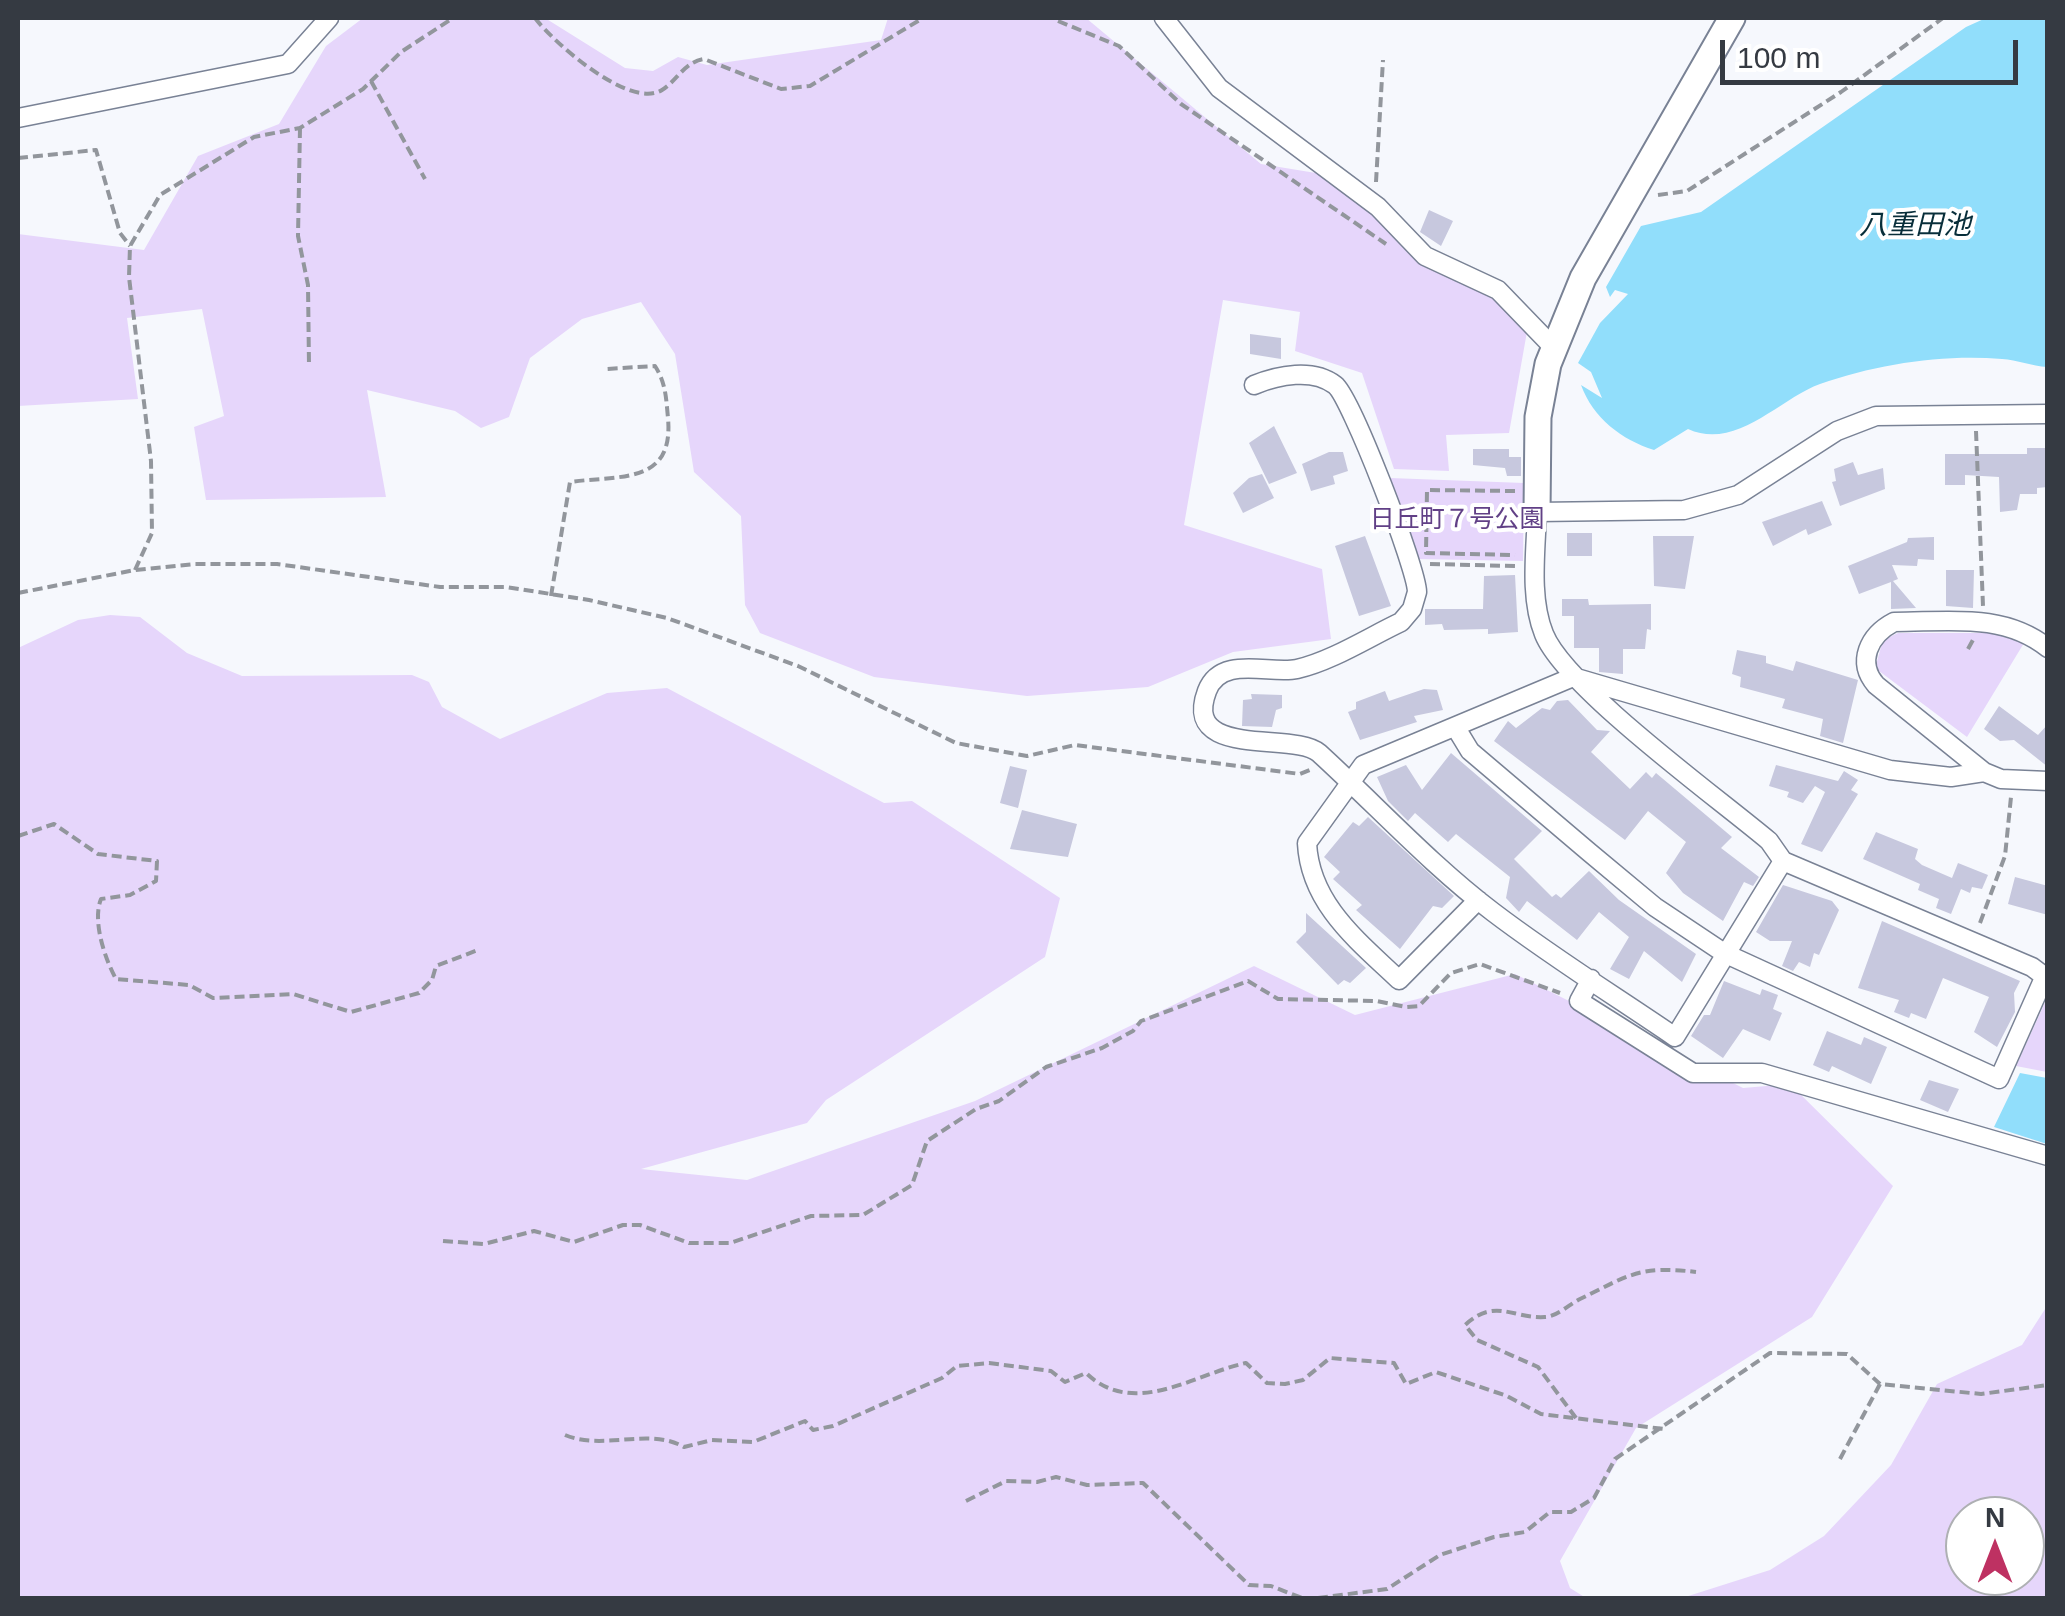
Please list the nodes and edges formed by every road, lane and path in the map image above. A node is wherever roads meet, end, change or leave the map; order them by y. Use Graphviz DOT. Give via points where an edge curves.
graph roads {
  1 [pos="329,18"];
  2 [pos="453,18"];
  3 [pos="535,18"];
  4 [pos="923,18"];
  5 [pos="1010,18"];
  6 [pos="1164,18"];
  7 [pos="1732,18"];
  8 [pos="1942,18"];
  9 [pos="1060,19"];
  10 [pos="1384,60"];
  11 [pos="371,81"];
  12 [pos="18,118"];
  13 [pos="300,128"];
  14 [pos="18,158"];
  15 [pos="426,179"];
  16 [pos="1634,188"];
  17 [pos="1378,207"];
  18 [pos="130,246"];
  19 [pos="1425,256"];
  20 [pos="1554,348"];
  21 [pos="309,366"];
  22 [pos="606,369"];
  23 [pos="1254,385"];
  24 [pos="2048,414"];
  25 [pos="1975,416"];
  26 [pos="1519,491"];
  27 [pos="1537,512"];
  28 [pos="1536,557"];
  29 [pos="1410,564"];
  30 [pos="135,570"];
  31 [pos="18,593"];
  32 [pos="552,596"];
  33 [pos="1984,621"];
  34 [pos="2048,648"];
  35 [pos="1573,677"];
  36 [pos="1456,728"];
  37 [pos="1328,763"];
  38 [pos="1984,772"];
  39 [pos="2013,779"];
  40 [pos="2048,781"];
  41 [pos="1349,782"];
  42 [pos="18,836"];
  43 [pos="1783,861"];
  44 [pos="1478,900"];
  45 [pos="1973,942"];
  46 [pos="478,950"];
  47 [pos="1724,953"];
  48 [pos="2046,978"];
  49 [pos="1590,979"];
  50 [pos="1578,1001"];
  51 [pos="2048,1156"];
  52 [pos="444,1241"];
  53 [pos="1696,1272"];
  54 [pos="1880,1384"];
  55 [pos="2048,1385"];
  56 [pos="1576,1418"];
  57 [pos="1664,1429"];
  58 [pos="565,1435"];
  59 [pos="1840,1459"];
  60 [pos="966,1500"];
  61 [pos="1302,1598"];
  62 [pos="1318,1598"];
  1 -- 12 [label="street" via="288,64"];
  2 -- 11 [label="path"];
  3 -- 4 [label="path" via="614,85 650,95 704,58 781,88 810,86"];
  5 -- 9 [label="path"];
  6 -- 17 [label="street" via="1219,88"];
  7 -- 16 [label="street"];
  8 -- 16 [label="path" via="1687,191 1670,196"];
  9 -- 19 [label="path" via="1119,46 1181,104 1363,231 1407,256"];
  10 -- 17 [label="path"];
  11 -- 13 [label="path"];
  11 -- 15 [label="path"];
  13 -- 18 [label="path" via="254,138 192,172 160,195"];
  13 -- 21 [label="path" via="298,236 308,285"];
  14 -- 18 [label="path" via="96,150 120,233"];
  16 -- 20 [label="street" via="1583,278"];
  17 -- 19 [label="street"];
  18 -- 30 [label="path" via="151,460 152,533"];
  19 -- 20 [label="street" via="1498,290"];
  20 -- 27 [label="street" via="1538,416"];
  22 -- 32 [label="path" via="655,366 664,381 670,446 660,463 641,473 570,482"];
  23 -- 29 [label="street" via="1302,375 1341,390"];
  24 -- 25 [label="street"];
  25 -- 27 [label="street" via="1876,416 1837,431 1738,495 1684,510"];
  25 -- 33 [label="path"];
  26 -- 28 [label="path" via="1426,490 1426,553 1516,555 1517,548"];
  27 -- 28 [label="street"];
  28 -- 29 [label="path"];
  28 -- 35 [label="street" via="1540,624"];
  29 -- 37 [label="street" via="1417,592 1401,622 1297,669 1230,670 1207,692 1206,714 1222,735 1299,743"];
  30 -- 31 [label="path"];
  30 -- 32 [label="path" via="276,564"];
  32 -- 37 [label="path" via="667,618 862,694 956,742 1027,756 1075,745 1300,774"];
  33 -- 34 [label="street" via="2018,629"];
  33 -- 38 [label="street" via="1894,622 1880,629 1866,668 1876,685"];
  35 -- 36 [label="street"];
  35 -- 38 [label="street" via="1890,770"];
  35 -- 43 [label="street" via="1769,841"];
  36 -- 41 [label="street" via="1363,765"];
  36 -- 47 [label="street" via="1470,751 1655,908"];
  37 -- 41 [label="street"];
  38 -- 39 [label="street"];
  39 -- 40 [label="street"];
  39 -- 45 [label="path" via="2005,856"];
  41 -- 44 [label="street"];
  41 -- 44 [label="street" via="1311,833 1308,858 1332,917 1399,980"];
  42 -- 46 [label="path" via="54,824 98,854 156,862 156,881 130,895 101,899 98,907 104,957 116,979 189,985 213,998 293,994 351,1012 419,992 436,966"];
  43 -- 45 [label="street"];
  43 -- 47 [label="street"];
  44 -- 49 [label="street"];
  45 -- 48 [label="street"];
  47 -- 48 [label="street" via="1999,1080"];
  47 -- 49 [label="street" via="1675,1037"];
  49 -- 50 [label="street"];
  50 -- 51 [label="street" via="1693,1073 1762,1073"];
  50 -- 52 [label="path" via="1480,964 1452,974 1419,1006 1278,999 1248,982 1141,1021 1102,1048 1064,1058 976,1109 927,1140 912,1185 862,1215 811,1216 730,1243 689,1243 640,1225 574,1242 534,1232 484,1244"];
  53 -- 56 [label="path" via="1622,1274 1606,1290 1547,1318 1511,1309 1478,1313 1465,1324 1477,1340 1538,1367"];
  54 -- 55 [label="path" via="1981,1394"];
  54 -- 57 [label="path" via="1846,1354 1770,1353"];
  54 -- 59 [label="path"];
  56 -- 57 [label="path"];
  56 -- 58 [label="path" via="1541,1414 1436,1372 1406,1384 1394,1363 1345,1357 1330,1358 1303,1380 1285,1384 1267,1383 1246,1363 1152,1396 1102,1385 1086,1373 1065,1382 1050,1371 957,1366 833,1426 813,1430 805,1421 753,1442 684,1447 668,1438 580,1441"];
  57 -- 62 [label="path" via="1614,1459 1594,1498 1571,1512 1550,1512 1525,1532 1440,1556 1387,1590"];
  60 -- 61 [label="path" via="1006,1481 1143,1483 1249,1585"];
}
